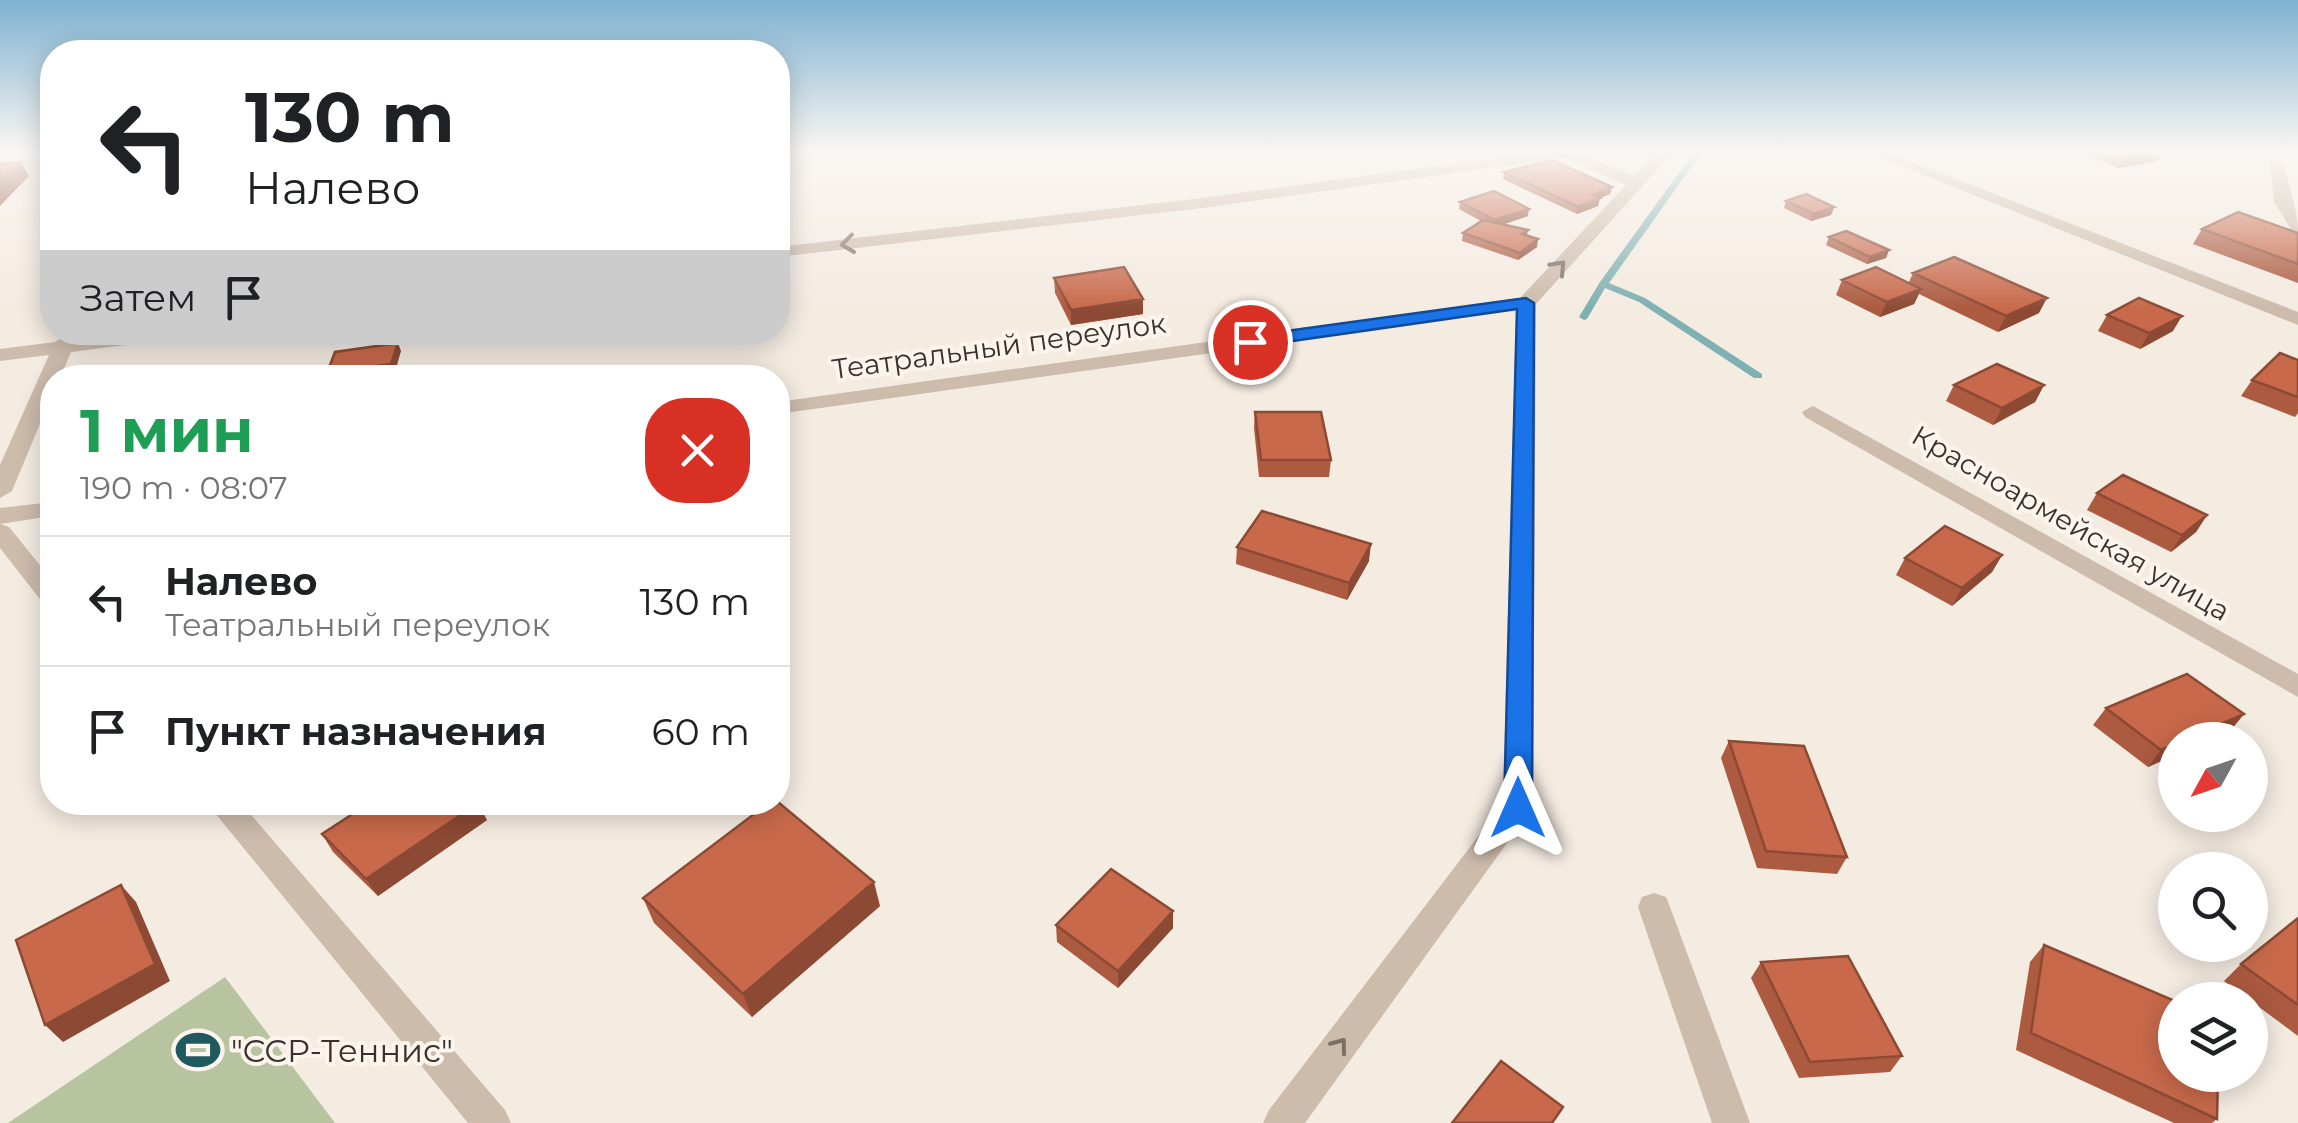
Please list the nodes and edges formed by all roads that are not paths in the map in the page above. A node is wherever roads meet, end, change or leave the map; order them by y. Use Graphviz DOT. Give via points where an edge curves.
graph roads {
  1 [pos="1190,204"];
  2 [pos="1616,204"];
  3 [pos="2007,204"];
  4 [pos="2284,204"];
  5 [pos="2298,227"];
  6 [pos="790,251"];
  7 [pos="1526,303"];
  8 [pos="2298,319"];
  9 [pos="47,345"];
  10 [pos="0,355"];
  11 [pos="40,400"];
  12 [pos="790,406"];
  13 [pos="1814,412"];
  14 [pos="0,491"];
  15 [pos="40,511"];
  16 [pos="0,516"];
  17 [pos="0,532"];
  18 [pos="40,582"];
  19 [pos="2298,687"];
  20 [pos="232,815"];
  21 [pos="1654,908"];
  22 [pos="492,1123"];
  23 [pos="1282,1123"];
  24 [pos="1731,1123"];
  1 -- 6 [label="street, one-way"];
  7 -- 2 [label="street, one-way"];
  3 -- 8 [label="street"];
  4 -- 5 [label="street"];
  7 -- 12 [label="street, Театральный переулок"];
  23 -- 7 [label="street, one-way" via="1518,808"];
  9 -- 10 [label="street"];
  11 -- 14 [label="street"];
  13 -- 19 [label="street, Красноармейская улица"];
  15 -- 16 [label="street"];
  17 -- 18 [label="street"];
  20 -- 22 [label="street"];
  21 -- 24 [label="street"];
}
